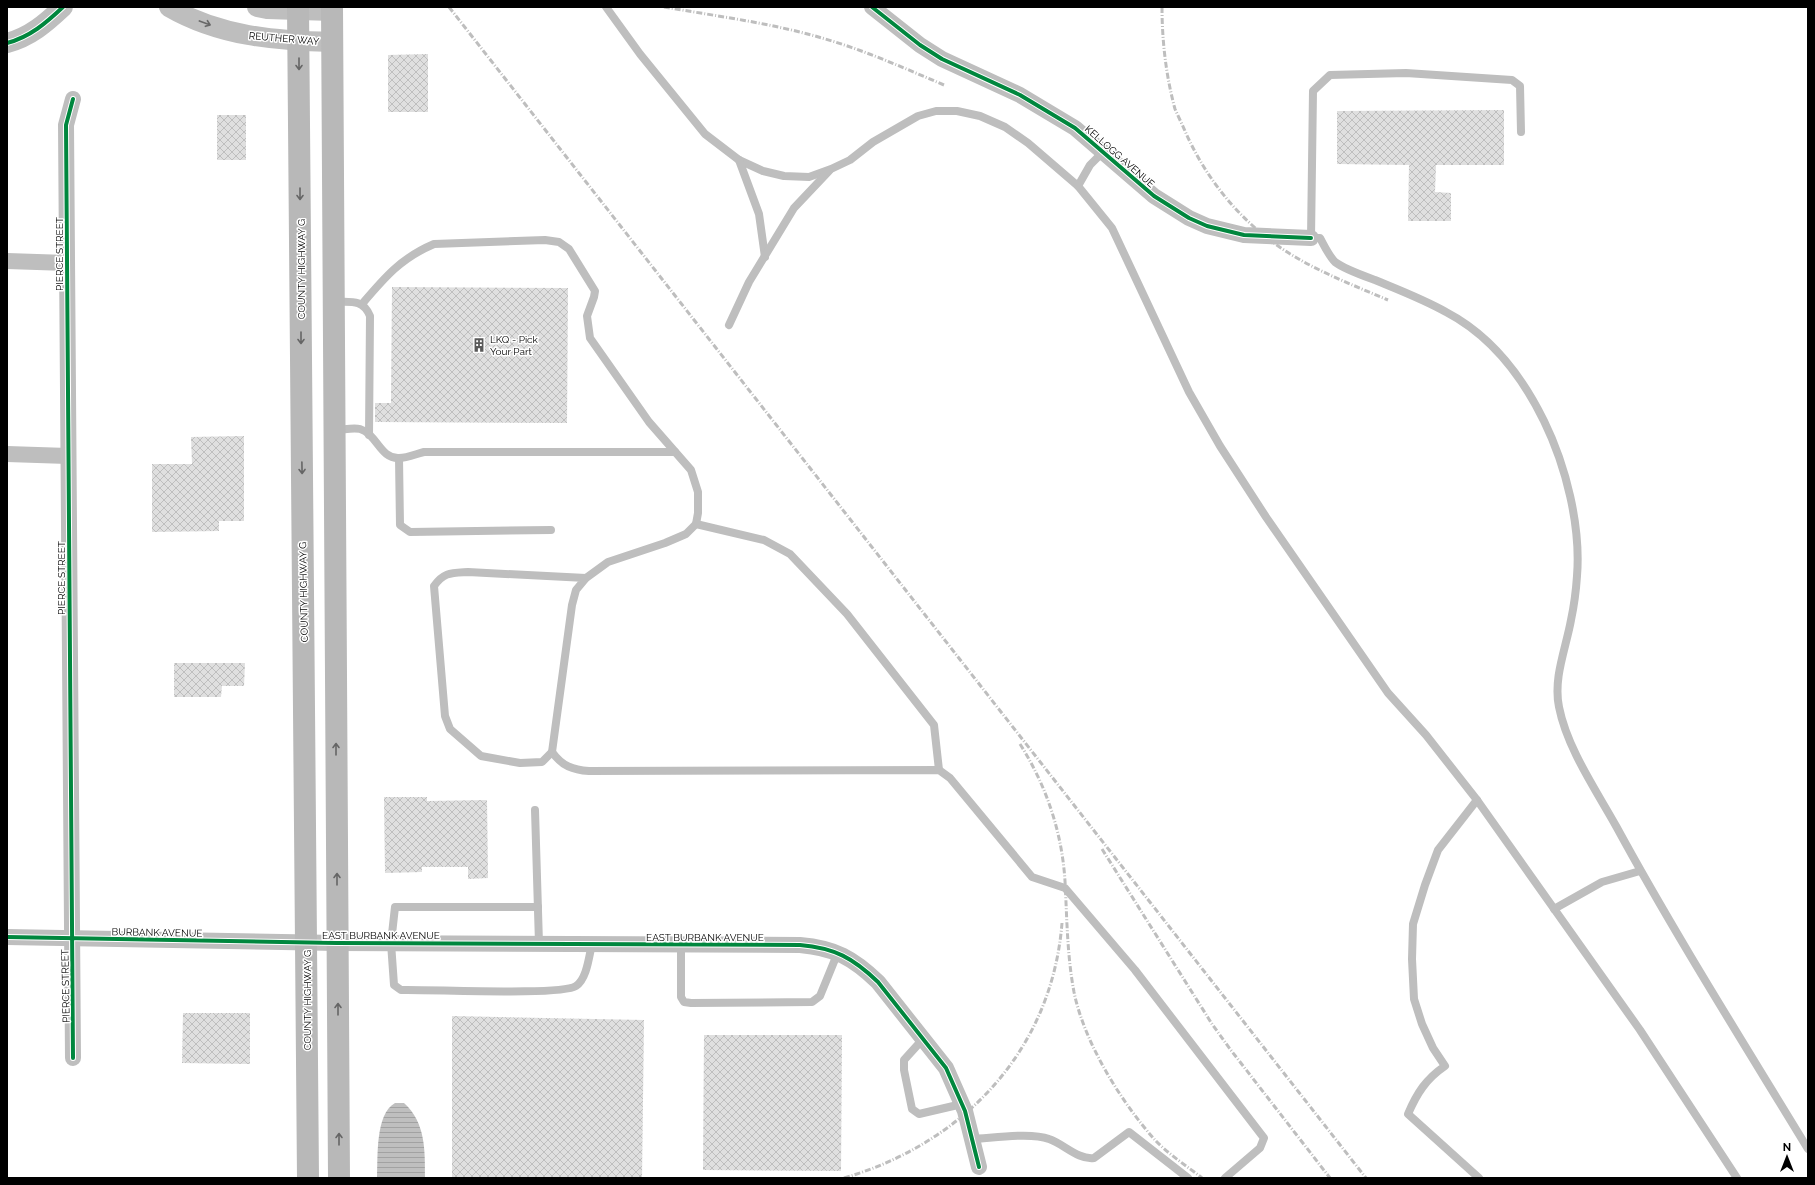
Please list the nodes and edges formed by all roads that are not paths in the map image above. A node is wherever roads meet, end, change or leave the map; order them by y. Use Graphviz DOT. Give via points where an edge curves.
graph roads {
  1 [pos="63,7"];
  2 [pos="169,7"];
  3 [pos="257,7"];
  4 [pos="606,7"];
  5 [pos="872,7"];
  6 [pos="298,9"];
  7 [pos="332,9"];
  8 [pos="299,41"];
  9 [pos="332,42"];
  10 [pos="7,43"];
  11 [pos="73,99"];
  12 [pos="1521,132"];
  13 [pos="1103,152"];
  14 [pos="739,160"];
  15 [pos="831,169"];
  16 [pos="1078,186"];
  17 [pos="1311,238"];
  18 [pos="765,257"];
  19 [pos="7,262"];
  20 [pos="67,262"];
  21 [pos="334,302"];
  22 [pos="362,304"];
  23 [pos="729,325"];
  24 [pos="334,430"];
  25 [pos="302,431"];
  26 [pos="370,435"];
  27 [pos="675,452"];
  28 [pos="7,454"];
  29 [pos="68,456"];
  30 [pos="399,458"];
  31 [pos="696,524"];
  32 [pos="551,530"];
  33 [pos="586,578"];
  34 [pos="552,752"];
  35 [pos="939,770"];
  36 [pos="1477,800"];
  37 [pos="535,810"];
  38 [pos="1640,871"];
  39 [pos="538,907"];
  40 [pos="1554,909"];
  41 [pos="7,937"];
  42 [pos="72,938"];
  43 [pos="306,942"];
  44 [pos="337,943"];
  45 [pos="391,943"];
  46 [pos="539,944"];
  47 [pos="592,944"];
  48 [pos="681,945"];
  49 [pos="838,952"];
  50 [pos="923,1039"];
  51 [pos="73,1058"];
  52 [pos="962,1104"];
  53 [pos="972,1139"];
  54 [pos="1808,1150"];
  55 [pos="978,1167"];
  56 [pos="308,1178"];
  57 [pos="339,1178"];
  58 [pos="1188,1178"];
  59 [pos="1226,1178"];
  60 [pos="1479,1178"];
  61 [pos="1737,1178"];
  1 -- 10 [label="street" via="28,36"];
  2 -- 8 [label="street, REUTHER WAY, one-way" via="218,29 254,37"];
  3 -- 6 [label="street"];
  4 -- 14 [label="lane" via="640,54 705,134"];
  5 -- 13 [label="street, KELLOGG AVENUE" via="942,59 1046,110 1075,128"];
  6 -- 7 [label="street"];
  6 -- 8 [label="main road, COUNTY HIGHWAY G"];
  7 -- 9 [label="main road"];
  8 -- 9 [label="street, REUTHER WAY"];
  8 -- 25 [label="main road, COUNTY HIGHWAY G, one-way"];
  9 -- 21 [label="main road"];
  11 -- 20 [label="street, PIERCE STREET" via="66,125"];
  12 -- 17 [label="lane" via="1520,86 1512,80 1406,73 1330,75 1313,90"];
  13 -- 16 [label="lane" via="1090,165"];
  13 -- 17 [label="street, KELLOGG AVENUE" via="1154,196 1171,208 1207,226 1244,235"];
  14 -- 15 [label="lane" via="763,171 784,176 809,176"];
  14 -- 18 [label="lane" via="758,214"];
  15 -- 16 [label="lane" via="850,160 873,142 918,116 936,111 957,111 980,116 1005,127 1028,143"];
  15 -- 18 [label="lane" via="794,208"];
  16 -- 36 [label="lane" via="1112,228 1189,392 1266,517 1388,692"];
  17 -- 38 [label="lane" via="1320,238 1334,261 1447,312 1487,340 1511,367 1544,420 1566,481 1576,545 1577,575 1571,621 1558,676 1558,704 1575,751"];
  18 -- 23 [label="lane"];
  19 -- 20 [label="street"];
  20 -- 29 [label="street, PIERCE STREET"];
  21 -- 22 [label="lane"];
  21 -- 24 [label="main road"];
  22 -- 26 [label="lane" via="370,316"];
  22 -- 27 [label="lane" via="403,261 434,244 545,240 559,242 569,248 595,290 587,316 590,338 649,422"];
  24 -- 25 [label="main road"];
  24 -- 26 [label="lane" via="360,429"];
  44 -- 24 [label="main road, one-way"];
  25 -- 43 [label="main road, COUNTY HIGHWAY G, one-way"];
  26 -- 30 [label="lane" via="383,451"];
  27 -- 30 [label="lane" via="424,452"];
  27 -- 31 [label="lane" via="691,470 698,492"];
  28 -- 29 [label="street"];
  29 -- 42 [label="street, PIERCE STREET"];
  30 -- 32 [label="lane" via="400,525 410,532"];
  31 -- 33 [label="lane" via="686,534 608,562"];
  31 -- 35 [label="lane" via="764,540 790,554 847,614 934,725"];
  33 -- 34 [label="lane" via="576,590 572,605"];
  33 -- 34 [label="lane" via="468,572 449,573 440,578 434,586 446,716 450,729 481,756 520,763 542,762"];
  34 -- 35 [label="lane" via="557,760 566,766 590,771"];
  35 -- 59 [label="lane" via="950,778 1032,877 1065,888 1135,970 1264,1138 1260,1148"];
  36 -- 40 [label="lane"];
  36 -- 60 [label="lane" via="1438,850 1413,924 1414,999 1433,1048 1445,1066 1424,1083 1408,1114"];
  37 -- 39 [label="lane"];
  38 -- 40 [label="lane" via="1602,882"];
  38 -- 54 [label="lane"];
  39 -- 45 [label="lane" via="395,907"];
  39 -- 46 [label="lane"];
  40 -- 61 [label="lane" via="1640,1030"];
  41 -- 42 [label="street, BURBANK AVENUE"];
  42 -- 43 [label="street, BURBANK AVENUE"];
  42 -- 51 [label="street, PIERCE STREET"];
  43 -- 44 [label="street, EAST BURBANK AVENUE"];
  43 -- 56 [label="main road, COUNTY HIGHWAY G"];
  44 -- 45 [label="street, EAST BURBANK AVENUE"];
  57 -- 44 [label="main road, one-way"];
  45 -- 46 [label="street, EAST BURBANK AVENUE"];
  45 -- 47 [label="lane" via="394,985 401,990 527,991 561,990 576,986 582,979"];
  46 -- 47 [label="street, EAST BURBANK AVENUE"];
  47 -- 48 [label="street, EAST BURBANK AVENUE"];
  48 -- 49 [label="street, EAST BURBANK AVENUE" via="800,945"];
  48 -- 49 [label="lane" via="681,997 684,1002 691,1003 812,1002 820,996"];
  49 -- 50 [label="street, EAST BURBANK AVENUE" via="878,982"];
  50 -- 52 [label="street, EAST BURBANK AVENUE" via="946,1068"];
  50 -- 52 [label="lane" via="904,1060 912,1110 918,1114"];
  52 -- 53 [label="street, EAST BURBANK AVENUE"];
  53 -- 55 [label="street, EAST BURBANK AVENUE"];
  53 -- 58 [label="lane" via="1037,1136 1065,1146 1081,1157 1089,1159 1129,1132"];
}
